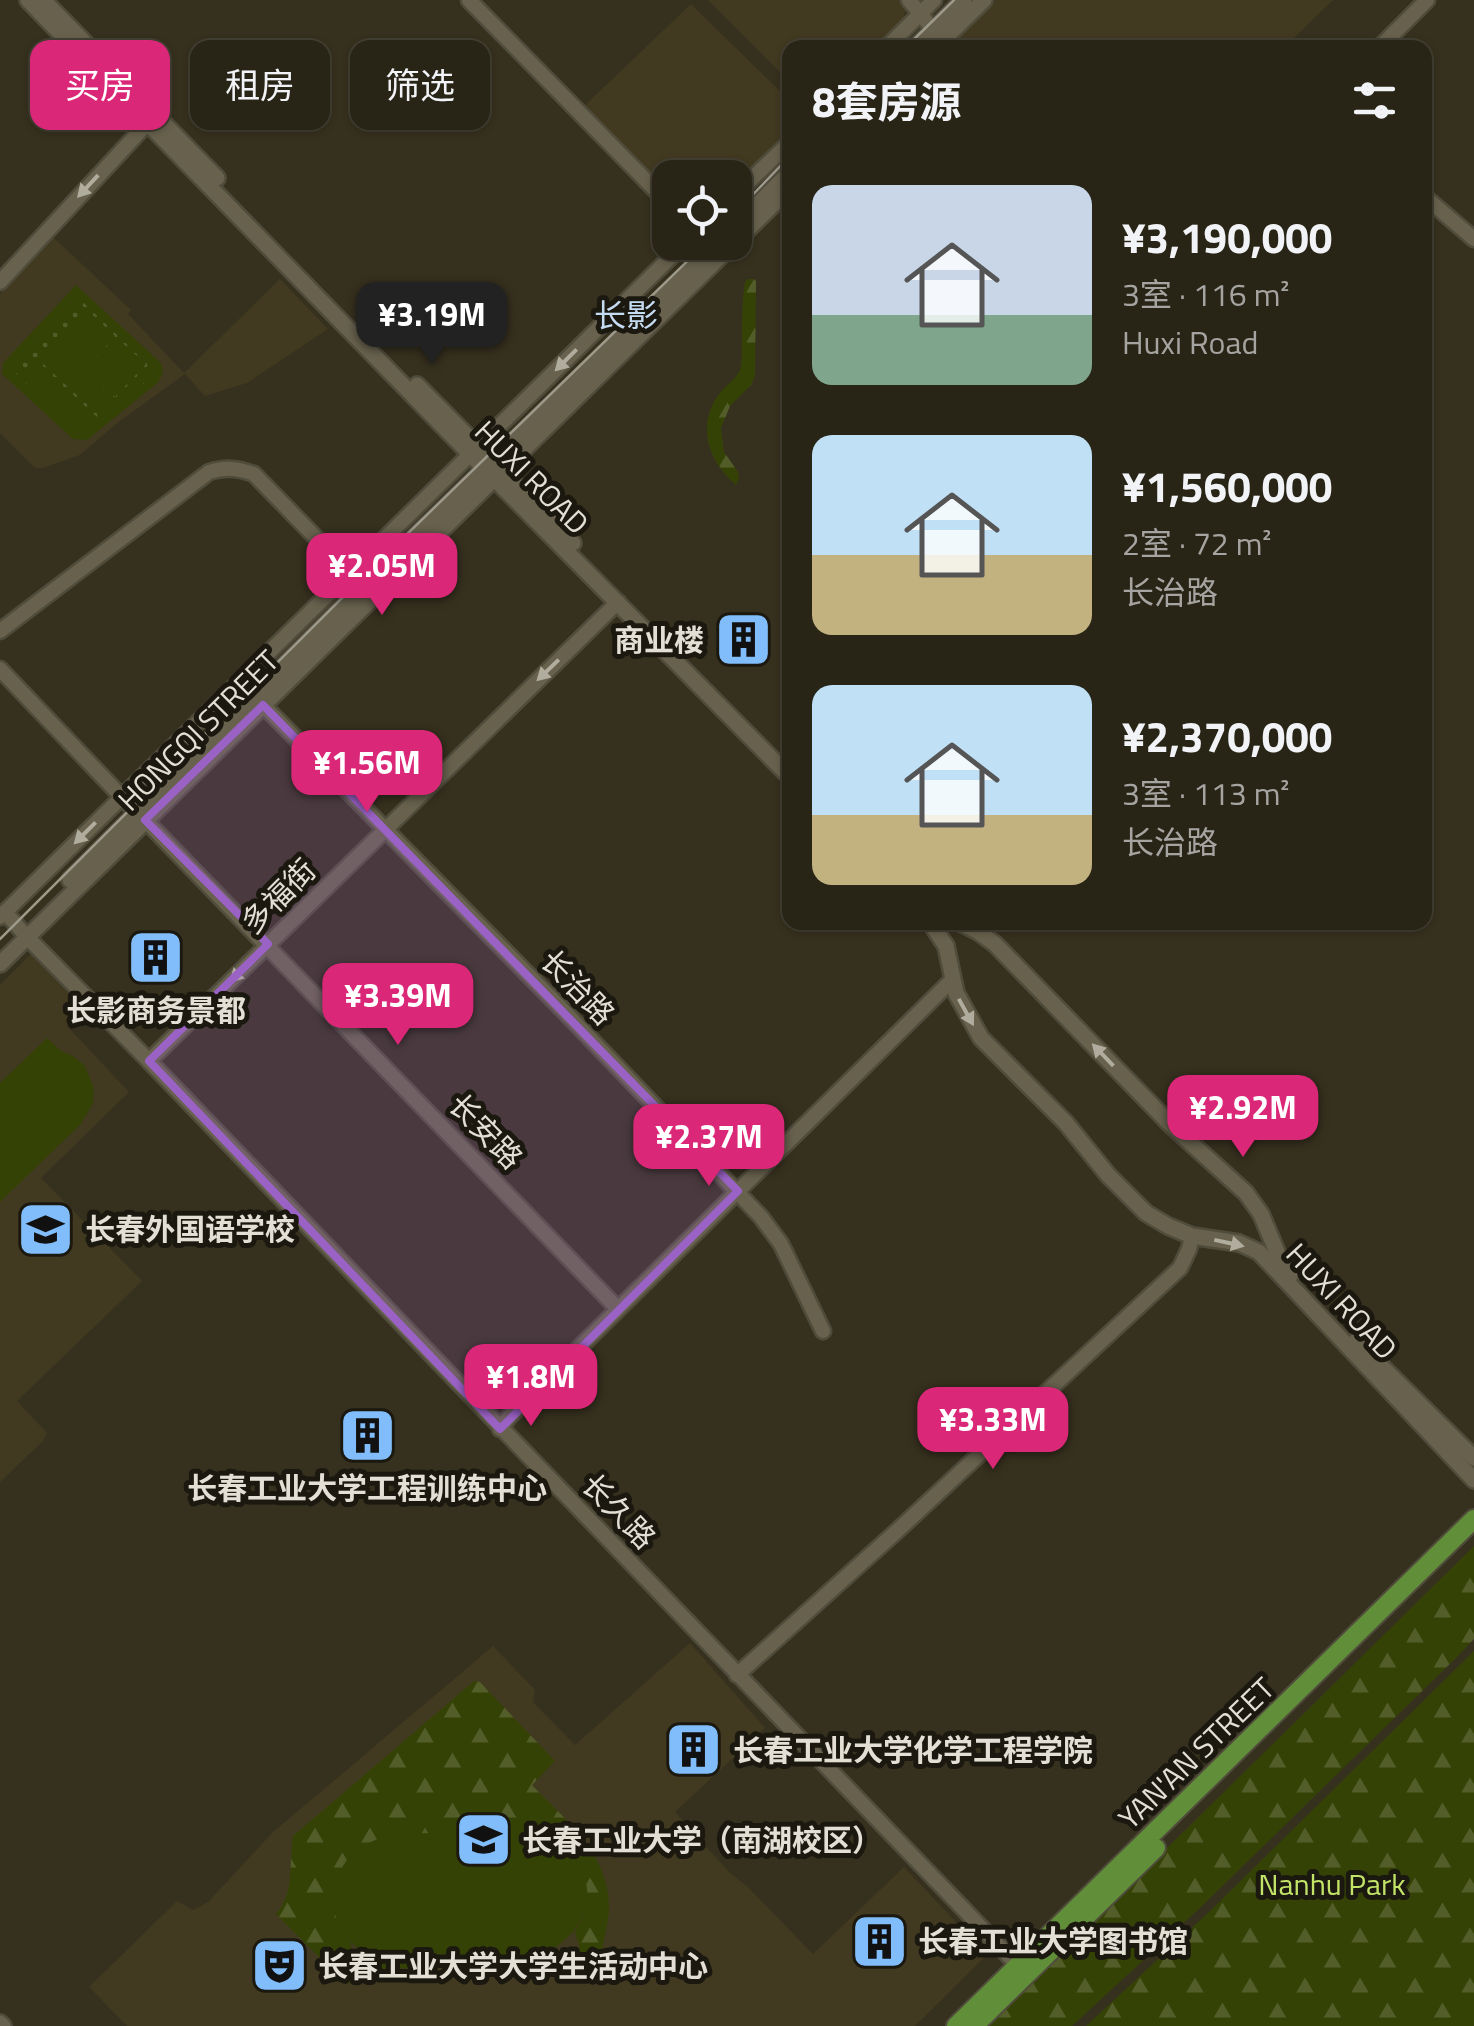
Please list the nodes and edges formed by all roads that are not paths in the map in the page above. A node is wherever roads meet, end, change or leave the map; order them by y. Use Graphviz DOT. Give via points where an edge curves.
graph roads {
  1 [pos="28,0"];
  2 [pos="44,0"];
  3 [pos="469,0"];
  4 [pos="910,0"];
  5 [pos="934,0"];
  6 [pos="964,0"];
  7 [pos="984,0"];
  8 [pos="1427,0"];
  9 [pos="919,14"];
  10 [pos="69,40"];
  11 [pos="80,40"];
  12 [pos="894,40"];
  13 [pos="939,40"];
  14 [pos="941,40"];
  15 [pos="941,40"];
  16 [pos="1387,40"];
  17 [pos="141,130"];
  18 [pos="162,130"];
  19 [pos="782,150"];
  20 [pos="752,179"];
  21 [pos="782,180"];
  22 [pos="652,187"];
  23 [pos="782,196"];
  24 [pos="1432,203"];
  25 [pos="752,210"];
  26 [pos="752,225"];
  27 [pos="1474,239"];
  28 [pos="668,260"];
  29 [pos="698,260"];
  30 [pos="716,260"];
  31 [pos="0,282"];
  32 [pos="475,450"];
  33 [pos="494,470"];
  34 [pos="350,572"];
  35 [pos="364,586"];
  36 [pos="618,602"];
  37 [pos="0,631"];
  38 [pos="0,669"];
  39 [pos="263,705"];
  40 [pos="782,755"];
  41 [pos="782,768"];
  42 [pos="121,798"];
  43 [pos="141,816"];
  44 [pos="384,829"];
  45 [pos="2,915"];
  46 [pos="935,930"];
  47 [pos="974,930"];
  48 [pos="23,934"];
  49 [pos="268,944"];
  50 [pos="0,950"];
  51 [pos="0,964"];
  52 [pos="953,979"];
  53 [pos="149,1061"];
  54 [pos="738,1191"];
  55 [pos="1192,1236"];
  56 [pos="618,1309"];
  57 [pos="822,1331"];
  58 [pos="500,1429"];
  59 [pos="1474,1458"];
  60 [pos="1474,1480"];
  61 [pos="1474,1519"];
  62 [pos="1474,1533"];
  63 [pos="737,1675"];
  64 [pos="1022,1971"];
  65 [pos="956,2026"];
  66 [pos="974,2026"];
  1 -- 10 [label="main road, HUXI ROAD"];
  2 -- 11 [label="main road, HUXI ROAD"];
  3 -- 22 [label="street"];
  4 -- 9 [label="street"];
  5 -- 9 [label="street"];
  6 -- 14 [label="main road"];
  7 -- 15 [label="main road"];
  8 -- 16 [label="street"];
  9 -- 12 [label="street"];
  9 -- 13 [label="street"];
  17 -- 31 [label="street, one-way"];
  18 -- 32 [label="main road, HUXI ROAD"];
  19 -- 20 [label="street"];
  21 -- 25 [label="main road"];
  23 -- 26 [label="main road, HONGQI STREET"];
  24 -- 27 [label="street"];
  28 -- 32 [label="street, one-way"];
  29 -- 33 [label="main road, HONGQI STREET"];
  30 -- 33 [label="main road, HONGQI STREET"];
  32 -- 33 [label="main road, HUXI ROAD"];
  32 -- 34 [label="street"];
  33 -- 35 [label="main road, HONGQI STREET"];
  33 -- 36 [label="main road, HUXI ROAD"];
  33 -- 39 [label="main road, HONGQI STREET"];
  33 -- 40 [label="main road, HUXI ROAD"];
  34 -- 35 [label="street"];
  34 -- 37 [label="street" via="254,474 225,468 209,472"];
  34 -- 42 [label="street"];
  35 -- 43 [label="main road, HONGQI STREET"];
  36 -- 41 [label="main road, HUXI ROAD"];
  36 -- 44 [label="street, 多福街, one-way"];
  38 -- 42 [label="street, 长安路"];
  39 -- 43 [label="main road, HONGQI STREET"];
  39 -- 44 [label="street, 长治路"];
  42 -- 43 [label="street, 长安路"];
  42 -- 45 [label="street, one-way"];
  43 -- 48 [label="main road, HONGQI STREET"];
  43 -- 49 [label="street, 长安路"];
  44 -- 49 [label="street, 多福街"];
  44 -- 54 [label="street, 长治路"];
  45 -- 48 [label="street, 长久路"];
  46 -- 52 [label="main road, HUXI ROAD"];
  59 -- 47 [label="main road, HUXI ROAD, one-way" via="1284,1269 1246,1193"];
  48 -- 50 [label="main road, HONGQI STREET"];
  48 -- 51 [label="main road, HONGQI STREET"];
  48 -- 53 [label="street, 长久路"];
  49 -- 53 [label="street, 多福街, one-way"];
  49 -- 56 [label="street, 长安路"];
  52 -- 54 [label="street"];
  52 -- 55 [label="main road, HUXI ROAD, one-way" via="982,1038 1108,1175 1146,1213"];
  53 -- 58 [label="street, 长久路"];
  54 -- 56 [label="street"];
  54 -- 57 [label="street, 长治路" via="781,1244"];
  55 -- 60 [label="main road, HUXI ROAD, one-way" via="1258,1252"];
  55 -- 63 [label="street" via="1180,1268"];
  56 -- 58 [label="street"];
  58 -- 63 [label="street, 长久路"];
  61 -- 64 [label="main road, YAN'AN STREET"];
  62 -- 64 [label="main road, YAN'AN STREET"];
  63 -- 64 [label="street, 长久路"];
  64 -- 65 [label="main road, YAN'AN STREET"];
  64 -- 66 [label="main road, YAN'AN STREET"];
}
